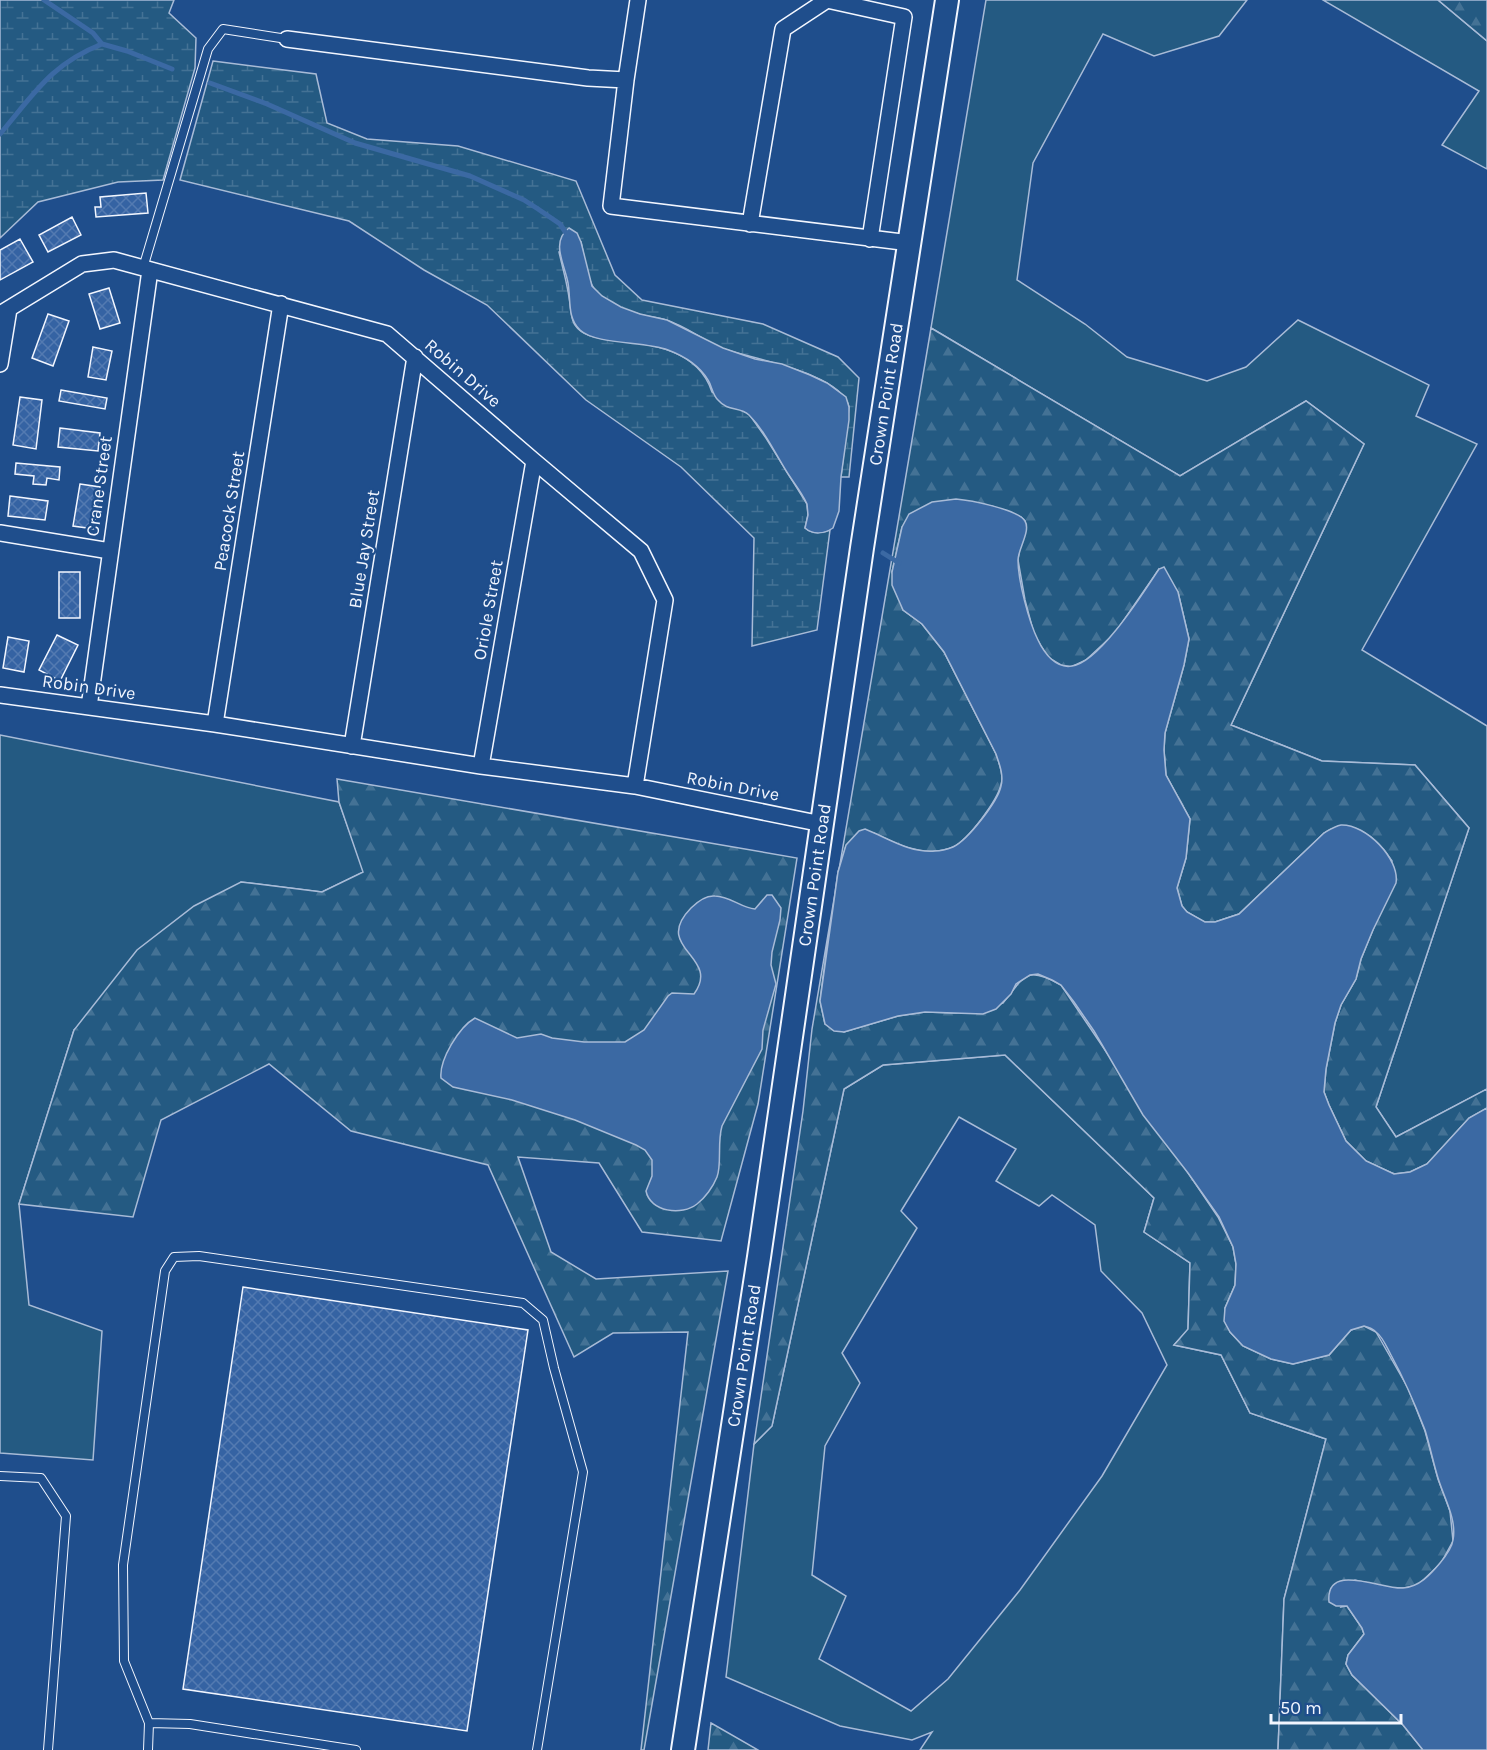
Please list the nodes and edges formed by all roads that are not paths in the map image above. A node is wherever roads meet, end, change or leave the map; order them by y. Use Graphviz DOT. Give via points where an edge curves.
graph roads {
  1 [pos="638,0"];
  2 [pos="827,0"];
  3 [pos="947,0"];
  4 [pos="287,39"];
  5 [pos="626,80"];
  6 [pos="750,224"];
  7 [pos="870,239"];
  8 [pos="910,243"];
  9 [pos="147,269"];
  10 [pos="281,304"];
  11 [pos="5,311"];
  12 [pos="415,357"];
  13 [pos="0,364"];
  14 [pos="534,461"];
  15 [pos="0,533"];
  16 [pos="110,551"];
  17 [pos="0,694"];
  18 [pos="89,707"];
  19 [pos="215,724"];
  20 [pos="352,746"];
  21 [pos="481,766"];
  22 [pos="635,786"];
  23 [pos="822,824"];
  24 [pos="0,1476"];
  25 [pos="149,1723"];
  26 [pos="48,1750"];
  27 [pos="148,1750"];
  28 [pos="356,1750"];
  29 [pos="537,1750"];
  30 [pos="683,1750"];
  1 -- 5 [label="street"];
  2 -- 6 [label="street" via="783,29"];
  2 -- 7 [label="street" via="904,17"];
  3 -- 8 [label="main road, Crown Point Road"];
  4 -- 5 [label="street"];
  4 -- 9 [label="lane" via="223,29 208,49"];
  5 -- 6 [label="street" via="611,206"];
  6 -- 7 [label="street"];
  7 -- 8 [label="street"];
  8 -- 23 [label="main road, Crown Point Road"];
  9 -- 10 [label="street, Robin Drive"];
  9 -- 11 [label="street, Robin Drive" via="114,260 82,264"];
  9 -- 16 [label="street, Crane Street"];
  10 -- 12 [label="street, Robin Drive" via="387,334"];
  10 -- 19 [label="street, Peacock Street"];
  11 -- 13 [label="street"];
  12 -- 14 [label="street, Robin Drive"];
  12 -- 20 [label="street, Blue Jay Street"];
  14 -- 21 [label="street, Oriole Street"];
  14 -- 22 [label="street, Robin Drive" via="641,551 664,600"];
  15 -- 16 [label="street"];
  16 -- 18 [label="street, Crane Street"];
  17 -- 18 [label="street, Robin Drive"];
  18 -- 19 [label="street, Robin Drive"];
  19 -- 20 [label="street, Robin Drive"];
  20 -- 21 [label="street, Robin Drive"];
  21 -- 22 [label="street, Robin Drive"];
  22 -- 23 [label="street, Robin Drive"];
  23 -- 30 [label="main road, Crown Point Road"];
  24 -- 26 [label="lane" via="41,1478 66,1516"];
  25 -- 27 [label="lane"];
  25 -- 28 [label="lane" via="190,1724"];
  25 -- 29 [label="lane" via="124,1661 123,1565 165,1271 174,1257 199,1256 523,1303 543,1320 583,1472"];
}
